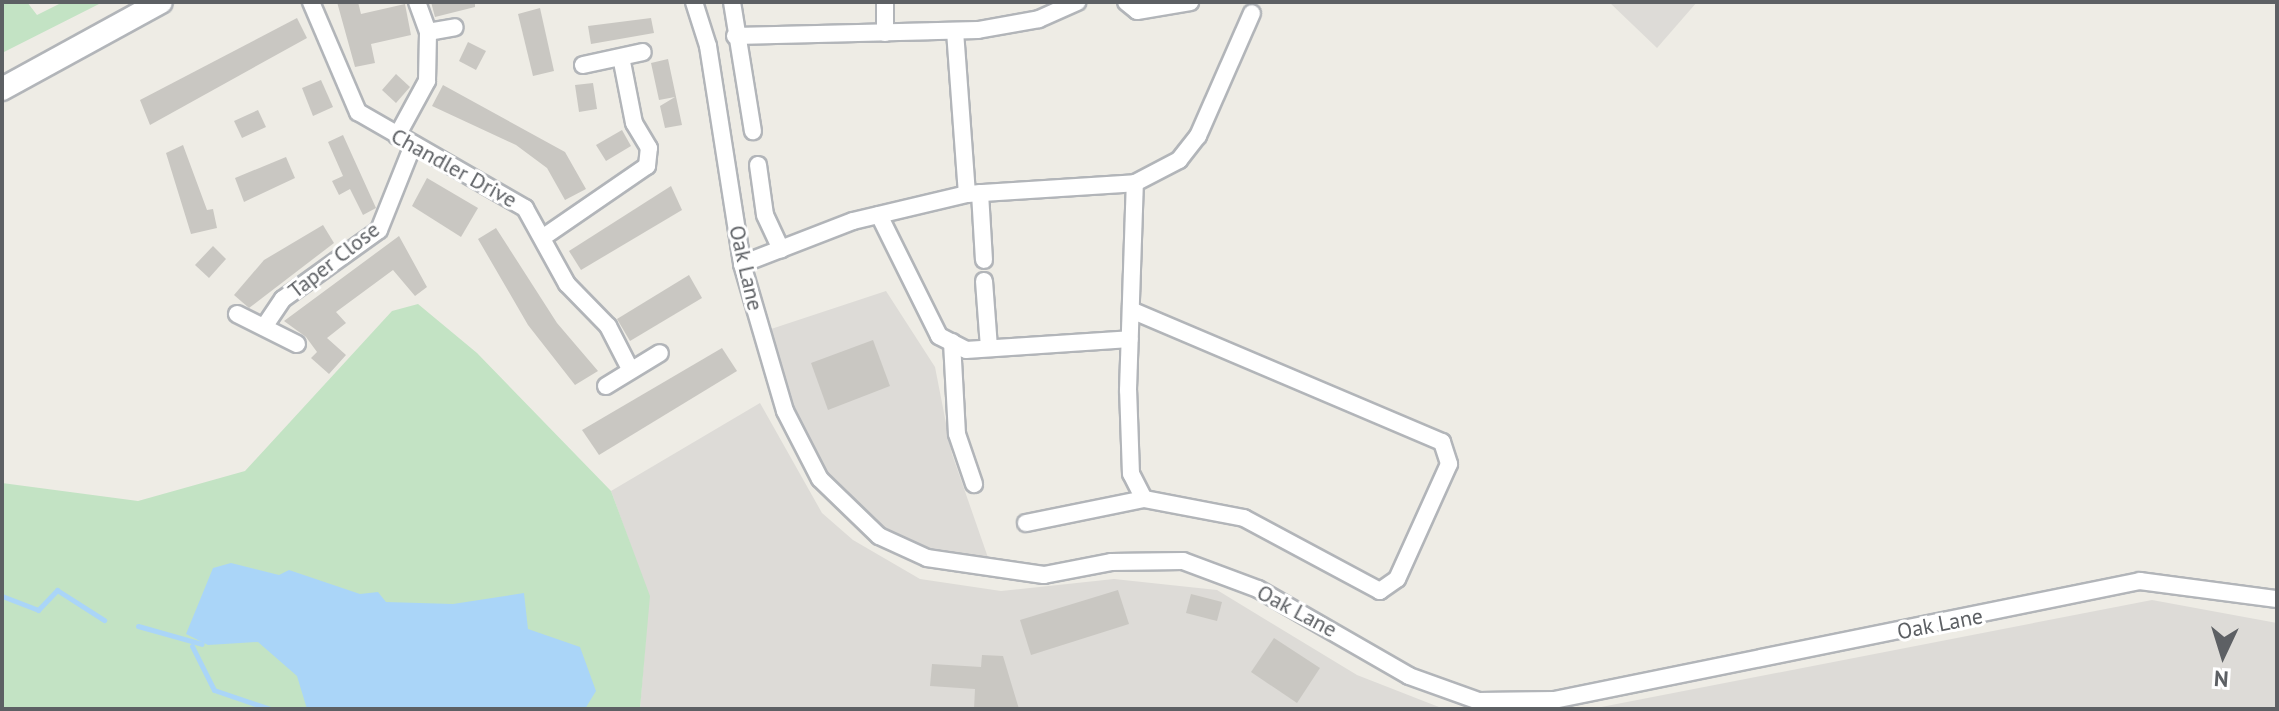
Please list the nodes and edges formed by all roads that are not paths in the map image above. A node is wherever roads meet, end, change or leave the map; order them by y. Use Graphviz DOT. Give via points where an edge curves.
graph roads {
  1 [pos="161,2"];
  2 [pos="417,2"];
  3 [pos="694,2"];
  4 [pos="732,2"];
  5 [pos="885,2"];
  6 [pos="1077,2"];
  7 [pos="1126,2"];
  8 [pos="1190,2"];
  9 [pos="312,3"];
  10 [pos="1252,13"];
  11 [pos="455,27"];
  12 [pos="955,31"];
  13 [pos="428,32"];
  14 [pos="885,33"];
  15 [pos="735,36"];
  16 [pos="643,52"];
  17 [pos="621,57"];
  18 [pos="583,65"];
  19 [pos="2,89"];
  20 [pos="753,131"];
  21 [pos="397,136"];
  22 [pos="413,145"];
  23 [pos="758,165"];
  24 [pos="1135,183"];
  25 [pos="973,194"];
  26 [pos="879,215"];
  27 [pos="545,236"];
  28 [pos="781,249"];
  29 [pos="984,260"];
  30 [pos="742,264"];
  31 [pos="984,281"];
  32 [pos="1131,310"];
  33 [pos="237,314"];
  34 [pos="264,327"];
  35 [pos="1130,339"];
  36 [pos="952,342"];
  37 [pos="297,344"];
  38 [pos="989,348"];
  39 [pos="660,353"];
  40 [pos="630,369"];
  41 [pos="606,386"];
  42 [pos="974,484"];
  43 [pos="1144,499"];
  44 [pos="1026,523"];
  45 [pos="2277,599"];
  1 -- 19 [label="main road"];
  2 -- 13 [label="street"];
  3 -- 30 [label="street, Oak Lane" via="708,46"];
  4 -- 15 [label="street"];
  5 -- 14 [label="street"];
  6 -- 12 [label="street" via="1039,19"];
  7 -- 8 [label="street" via="1137,11"];
  9 -- 21 [label="street, Chandler Drive" via="358,112"];
  10 -- 24 [label="street" via="1198,136 1179,160"];
  11 -- 13 [label="street"];
  12 -- 14 [label="street"];
  12 -- 25 [label="street"];
  13 -- 21 [label="street" via="427,81"];
  14 -- 15 [label="street"];
  15 -- 20 [label="street"];
  16 -- 17 [label="street"];
  17 -- 18 [label="street"];
  17 -- 27 [label="street" via="634,123 649,148 647,166"];
  21 -- 22 [label="street, Chandler Drive"];
  22 -- 27 [label="street, Chandler Drive" via="508,194"];
  22 -- 34 [label="street, Taper Close" via="379,230 283,299"];
  23 -- 28 [label="street" via="765,215"];
  24 -- 25 [label="street"];
  24 -- 32 [label="street"];
  25 -- 26 [label="street"];
  25 -- 29 [label="street"];
  26 -- 28 [label="street"];
  26 -- 36 [label="street" via="915,297 939,336"];
  27 -- 40 [label="street, Chandler Drive" via="567,284 608,326"];
  28 -- 30 [label="street"];
  30 -- 45 [label="street, Oak Lane" via="785,411 820,479 879,536 982,571 1044,575 1111,562 1183,561 1258,589 1409,676 1479,701 1554,700 2140,581"];
  31 -- 38 [label="street"];
  32 -- 35 [label="street"];
  32 -- 43 [label="street" via="1442,442 1449,464 1397,579 1380,591 1244,518"];
  33 -- 34 [label="street"];
  34 -- 37 [label="street"];
  35 -- 38 [label="street"];
  35 -- 43 [label="street" via="1131,474"];
  36 -- 38 [label="street"];
  36 -- 42 [label="street" via="957,434"];
  39 -- 40 [label="street"];
  40 -- 41 [label="street"];
  43 -- 44 [label="street"];
}
